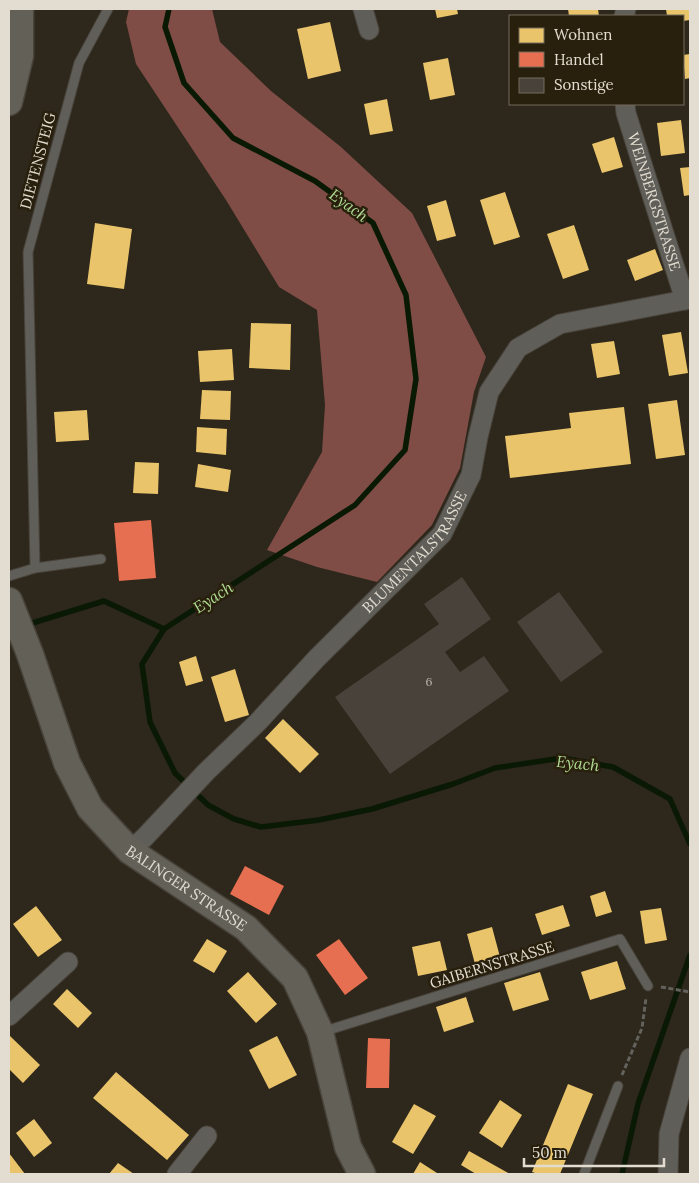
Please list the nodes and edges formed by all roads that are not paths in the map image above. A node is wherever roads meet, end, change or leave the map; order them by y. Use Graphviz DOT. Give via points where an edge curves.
graph roads {
  1 [pos="20,9"];
  2 [pos="108,9"];
  3 [pos="362,9"];
  4 [pos="369,30"];
  5 [pos="9,102"];
  6 [pos="624,105"];
  7 [pos="687,300"];
  8 [pos="101,559"];
  9 [pos="35,568"];
  10 [pos="9,576"];
  11 [pos="12,608"];
  12 [pos="138,844"];
  13 [pos="68,962"];
  14 [pos="648,986"];
  15 [pos="9,1016"];
  16 [pos="320,1032"];
  17 [pos="690,1058"];
  18 [pos="618,1086"];
  19 [pos="207,1136"];
  20 [pos="176,1174"];
  21 [pos="362,1174"];
  22 [pos="584,1174"];
  23 [pos="668,1174"];
  1 -- 5 [label="main road" via="20,56"];
  2 -- 9 [label="lane, DIETENSTEIG" via="80,63 28,252"];
  3 -- 4 [label="street"];
  6 -- 7 [label="street, WEINBERGSTRASSE"];
  7 -- 12 [label="street, BLUMENTALSTRASSE" via="560,324 518,348 489,392 471,475 442,534"];
  8 -- 9 [label="lane"];
  9 -- 10 [label="lane"];
  11 -- 12 [label="main road, BALINGER STRASSE" via="66,763 90,808"];
  12 -- 16 [label="main road, BALINGER STRASSE" via="246,928 295,978"];
  13 -- 15 [label="street"];
  14 -- 16 [label="lane, GAIBERNSTRASSE" via="620,939"];
  16 -- 21 [label="main road, BALINGER STRASSE" via="348,1147"];
  17 -- 23 [label="street" via="668,1134"];
  18 -- 22 [label="lane"];
  19 -- 20 [label="street"];
}
